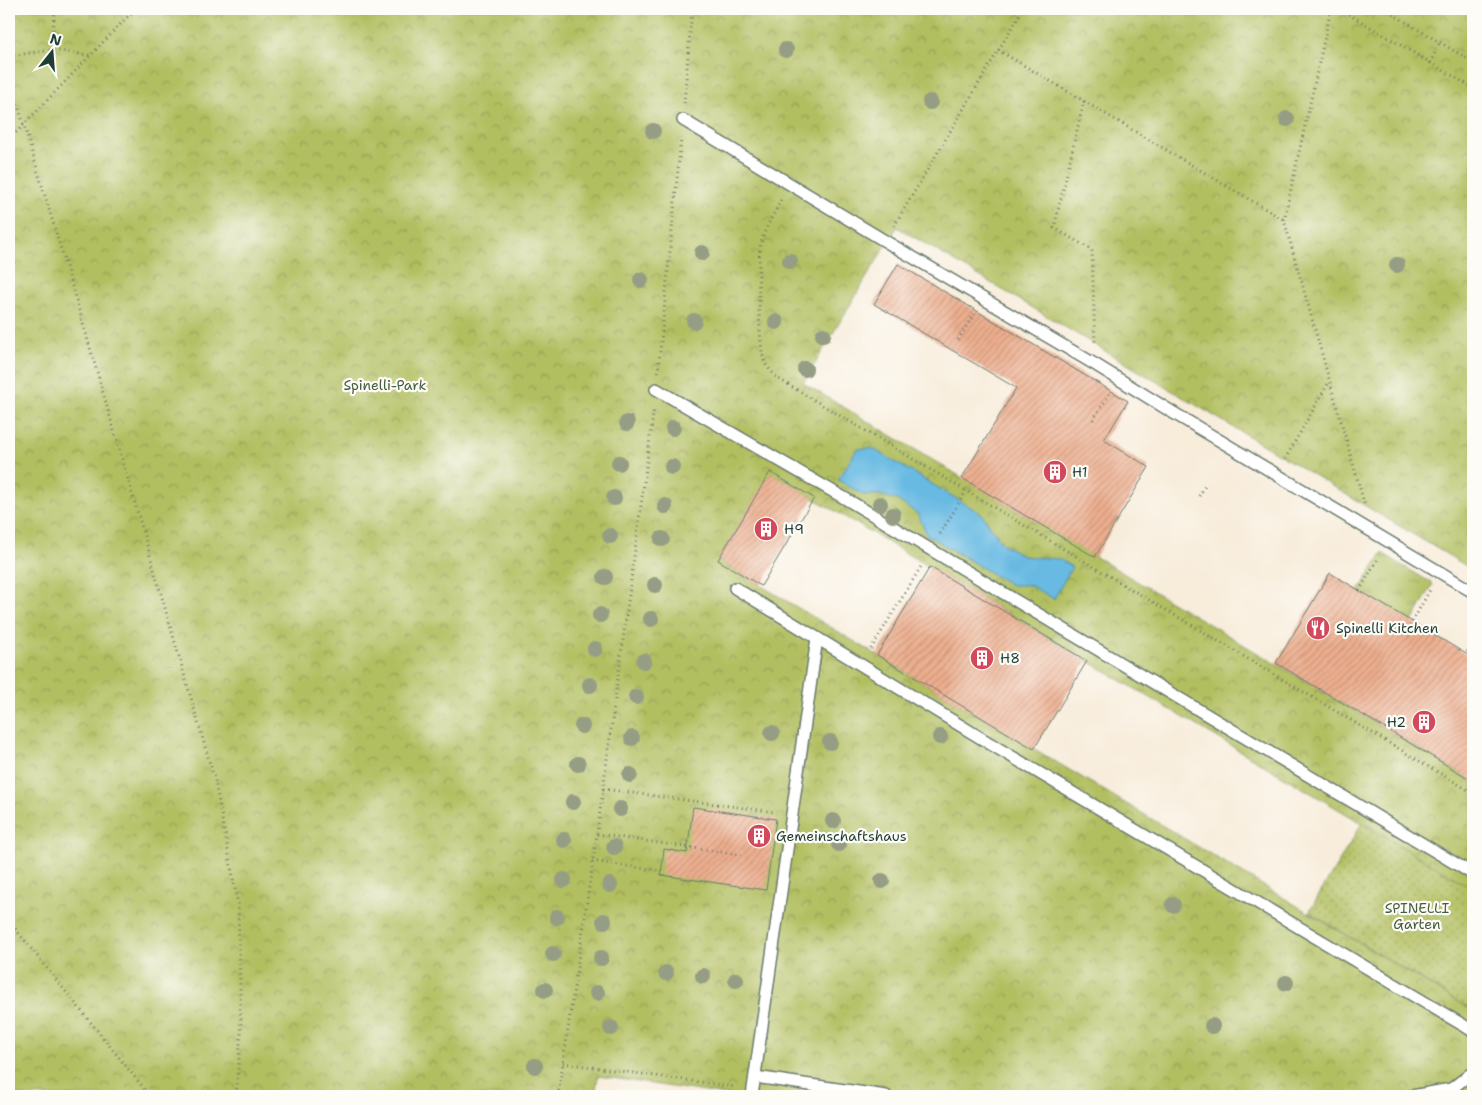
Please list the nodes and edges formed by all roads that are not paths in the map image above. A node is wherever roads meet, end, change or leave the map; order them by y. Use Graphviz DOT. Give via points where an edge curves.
graph roads {
  1 [pos="682,120"];
  2 [pos="656,389"];
  3 [pos="735,588"];
  4 [pos="1473,592"];
  5 [pos="817,638"];
  6 [pos="1473,874"];
  7 [pos="1473,1030"];
  8 [pos="1473,1072"];
  9 [pos="755,1077"];
  10 [pos="752,1096"];
  11 [pos="886,1096"];
  12 [pos="1412,1096"];
  1 -- 4 [label="lane"];
  2 -- 6 [label="lane"];
  3 -- 5 [label="lane"];
  5 -- 7 [label="lane"];
  5 -- 9 [label="lane"];
  8 -- 12 [label="lane" via="1451,1089"];
  9 -- 10 [label="lane"];
  9 -- 11 [label="lane"];
}
